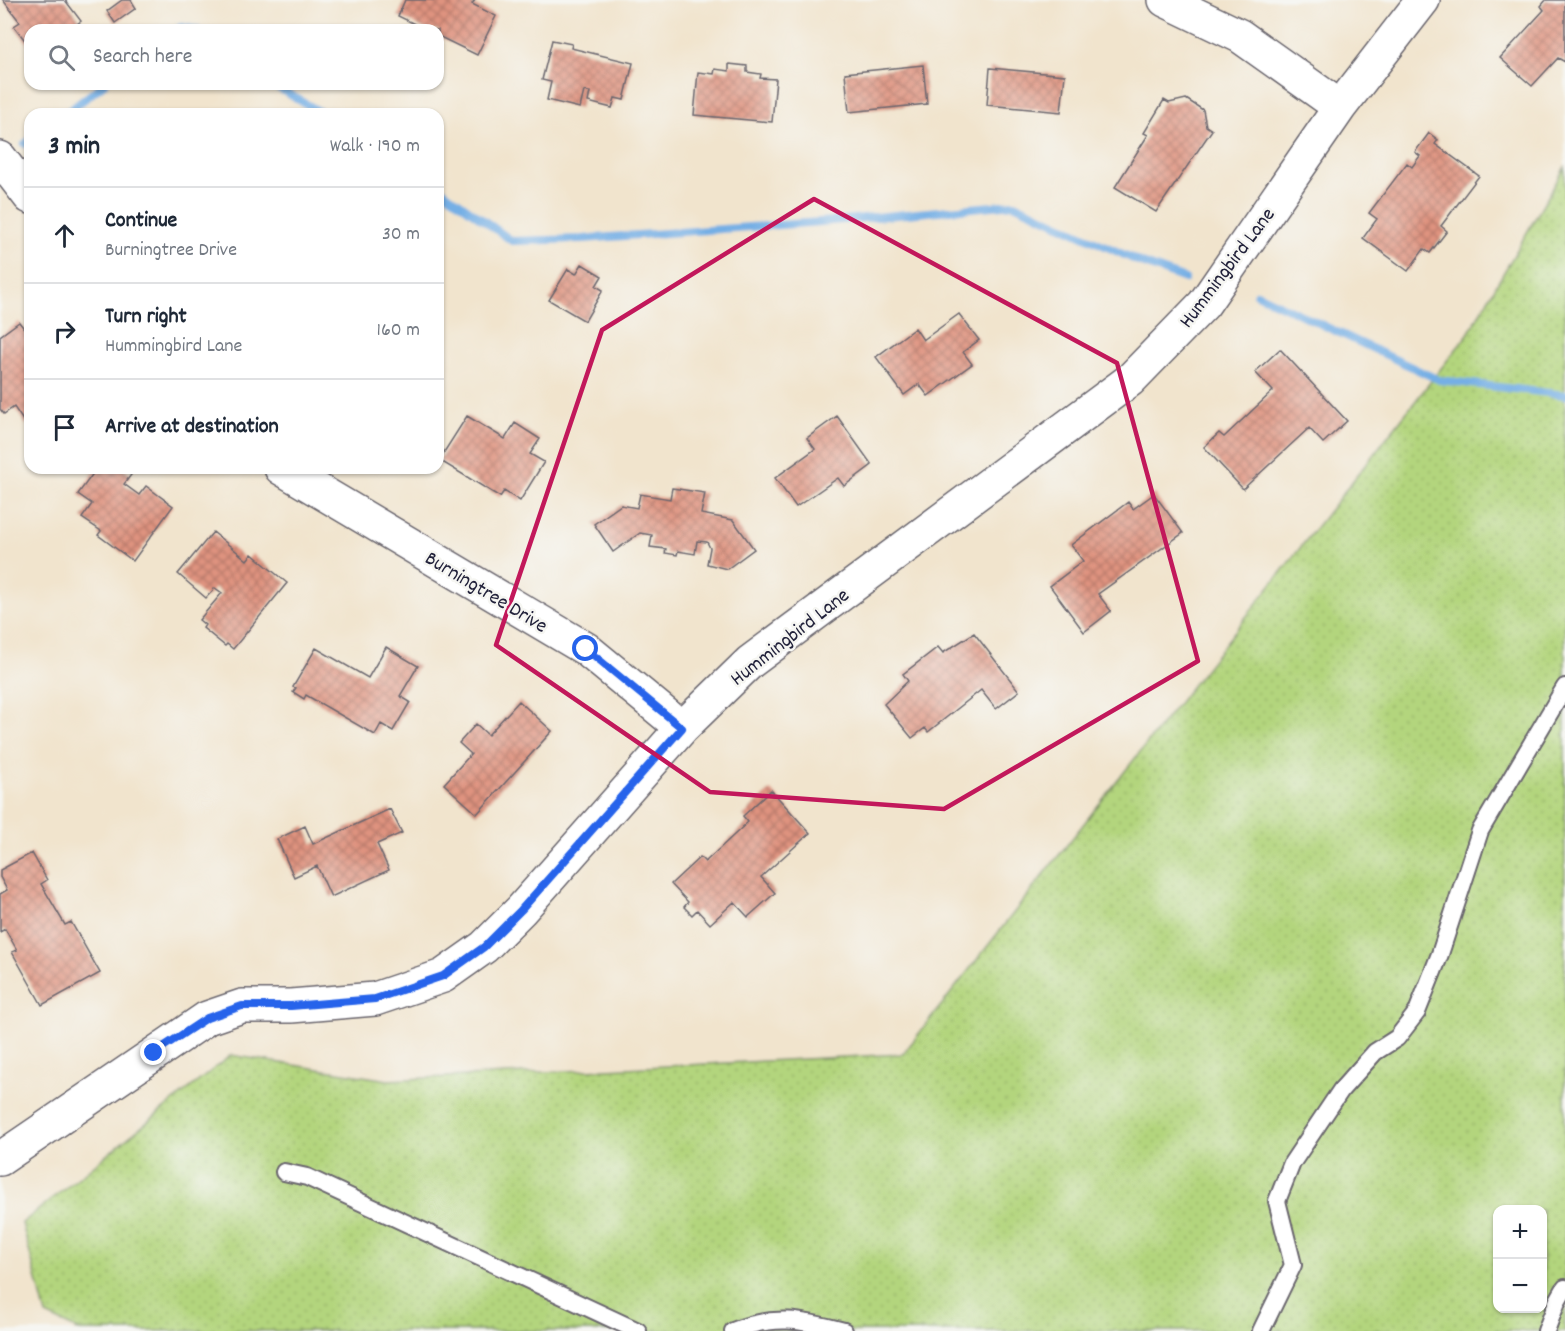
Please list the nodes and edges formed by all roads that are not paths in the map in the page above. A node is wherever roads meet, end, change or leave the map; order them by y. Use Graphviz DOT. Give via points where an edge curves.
graph roads {
  1 [pos="1165,0"];
  2 [pos="1423,0"];
  3 [pos="1340,107"];
  4 [pos="0,158"];
  5 [pos="24,189"];
  6 [pos="291,474"];
  7 [pos="1565,687"];
  8 [pos="682,728"];
  9 [pos="0,1159"];
  10 [pos="284,1172"];
  11 [pos="1565,1288"];
  12 [pos="638,1331"];
  13 [pos="733,1331"];
  14 [pos="844,1331"];
  15 [pos="1261,1331"];
  16 [pos="1546,1331"];
  1 -- 3 [label="street" via="1240,36"];
  2 -- 3 [label="street, Hummingbird Lane"];
  3 -- 8 [label="street, Hummingbird Lane" via="1204,304 1130,380 750,662"];
  4 -- 5 [label="street"];
  6 -- 8 [label="street, Burningtree Drive" via="586,649"];
  7 -- 15 [label="lane" via="1480,831 1417,1012 1397,1038 1375,1052 1341,1090 1292,1163 1277,1201 1293,1265"];
  8 -- 9 [label="street, Hummingbird Lane" via="521,910 484,947 443,976 375,999 242,1006 207,1018"];
  10 -- 12 [label="lane" via="307,1177"];
  11 -- 16 [label="lane"];
  13 -- 14 [label="lane" via="768,1319 804,1321"];
}
